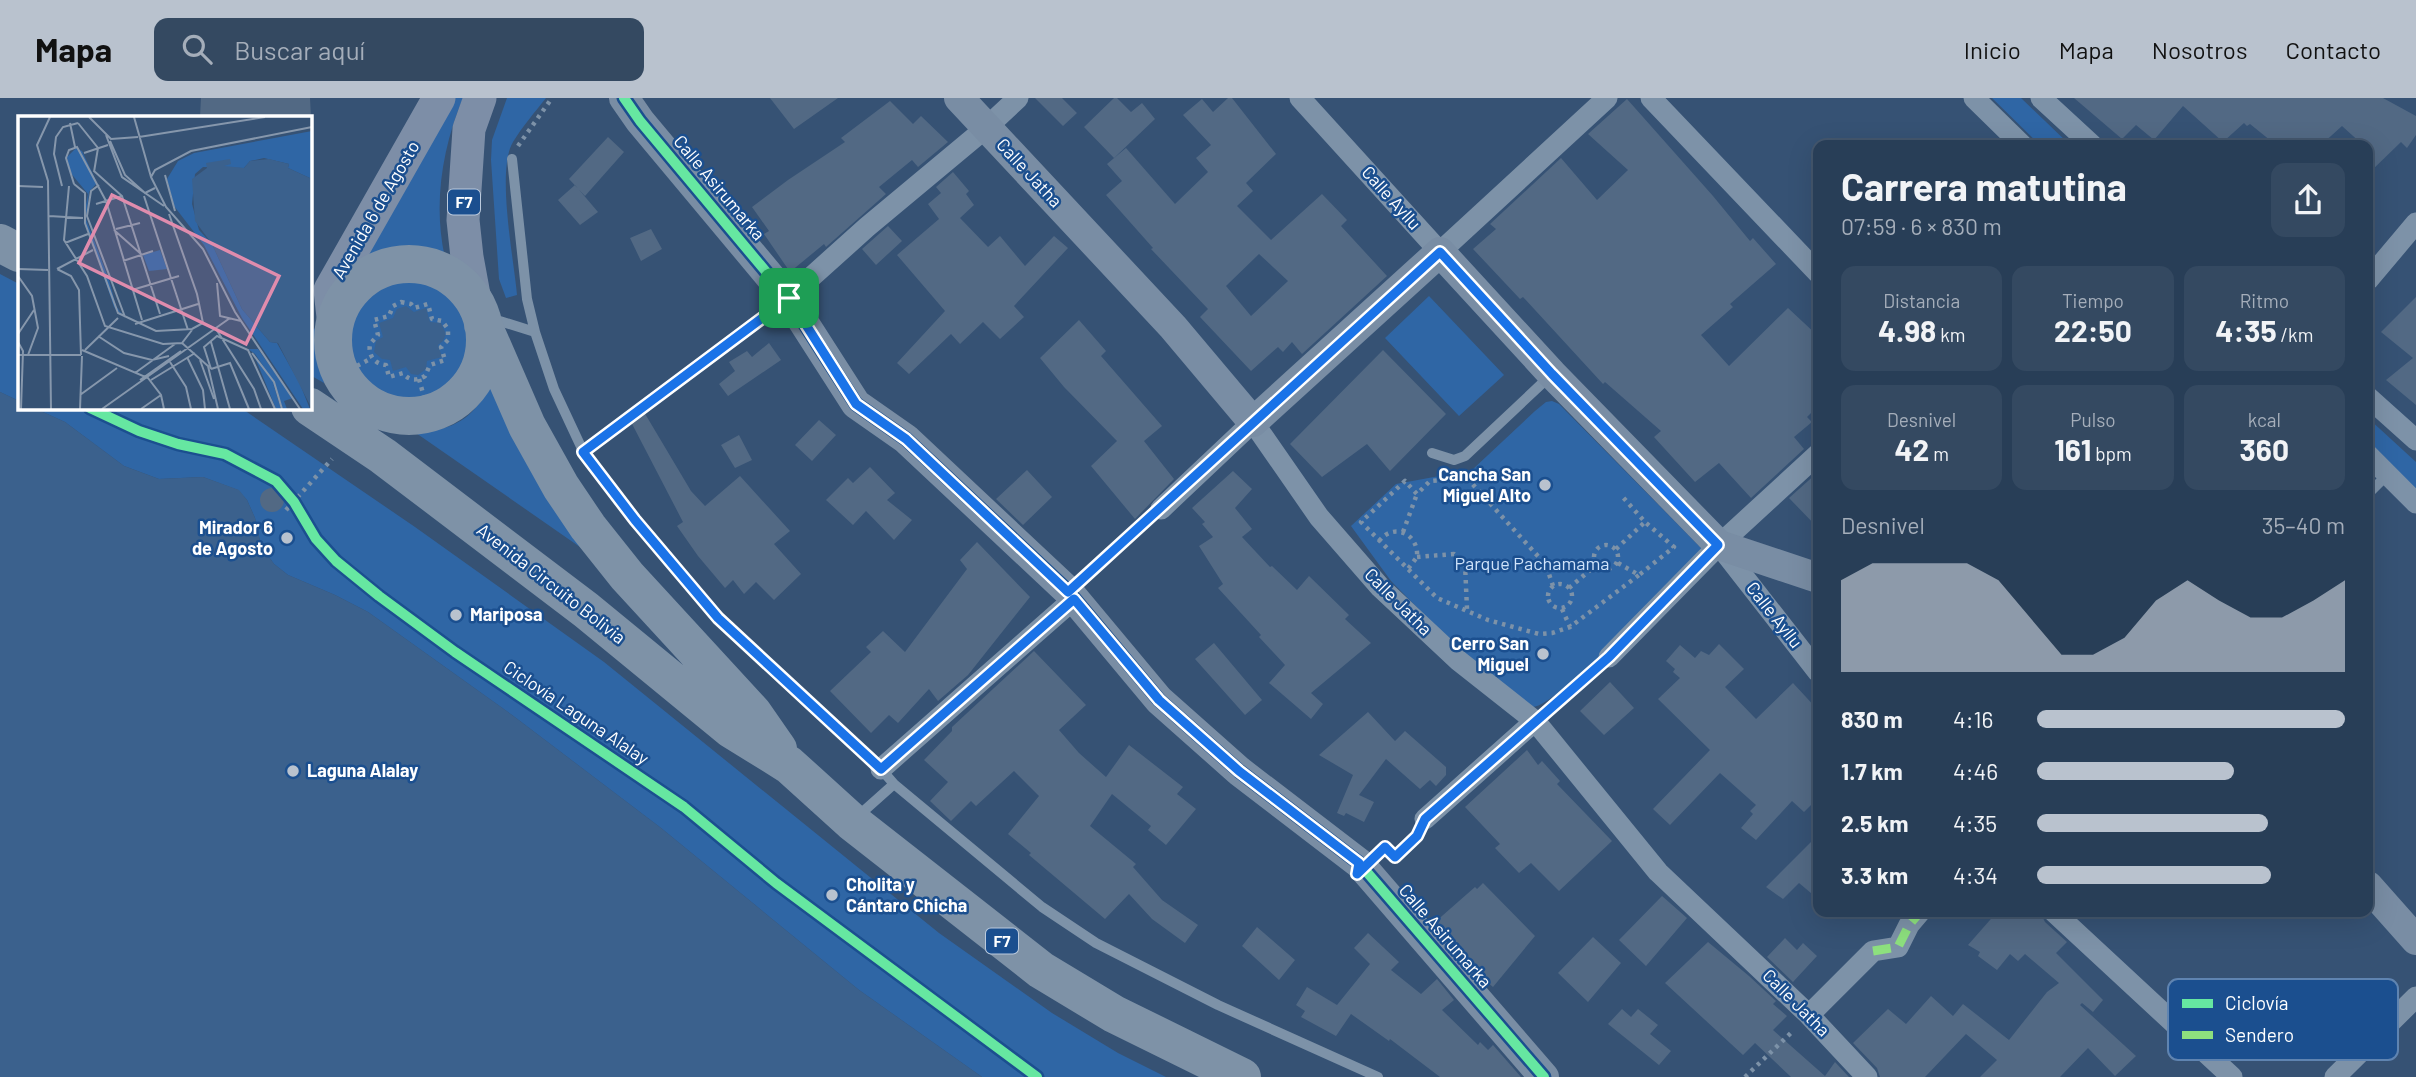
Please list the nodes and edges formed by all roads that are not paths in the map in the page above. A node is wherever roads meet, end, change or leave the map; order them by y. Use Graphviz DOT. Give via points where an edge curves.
graph roads {
  1 [pos="480,98"];
  2 [pos="624,98"];
  3 [pos="959,98"];
  4 [pos="1018,98"];
  5 [pos="1300,98"];
  6 [pos="1607,98"];
  7 [pos="1651,98"];
  8 [pos="1974,98"];
  9 [pos="2041,98"];
  10 [pos="435,100"];
  11 [pos="987,127"];
  12 [pos="2017,140"];
  13 [pos="2087,140"];
  14 [pos="512,159"];
  15 [pos="2416,223"];
  16 [pos="0,243"];
  17 [pos="18,252"];
  18 [pos="1440,252"];
  19 [pos="1813,268"];
  20 [pos="2373,275"];
  21 [pos="789,298"];
  22 [pos="334,302"];
  23 [pos="480,315"];
  24 [pos="535,332"];
  25 [pos="357,367"];
  26 [pos="1552,374"];
  27 [pos="2373,401"];
  28 [pos="414,406"];
  29 [pos="312,407"];
  30 [pos="312,408"];
  31 [pos="359,418"];
  32 [pos="1253,422"];
  33 [pos="2416,440"];
  34 [pos="1433,453"];
  35 [pos="383,456"];
  36 [pos="1813,459"];
  37 [pos="2373,460"];
  38 [pos="2389,474"];
  39 [pos="2373,489"];
  40 [pos="2416,503"];
  41 [pos="1161,509"];
  42 [pos="1718,545"];
  43 [pos="1813,576"];
  44 [pos="1071,595"];
  45 [pos="1609,657"];
  46 [pos="1813,666"];
  47 [pos="1535,721"];
  48 [pos="789,765"];
  49 [pos="887,776"];
  50 [pos="1425,819"];
  51 [pos="852,822"];
  52 [pos="2373,892"];
  53 [pos="1916,917"];
  54 [pos="2059,917"];
  55 [pos="2416,940"];
  56 [pos="2416,997"];
  57 [pos="1810,1015"];
  58 [pos="2398,1015"];
  59 [pos="2168,1018"];
  60 [pos="2214,1060"];
  61 [pos="2352,1060"];
  62 [pos="1242,1077"];
  63 [pos="1378,1077"];
  64 [pos="1544,1077"];
  65 [pos="1867,1077"];
  66 [pos="2232,1077"];
  67 [pos="2335,1077"];
  1 -- 23 [label="main road, F7" via="469,129 463,220"];
  2 -- 21 [label="street, Calle Asirumarka"];
  3 -- 11 [label="street, Calle Jatha"];
  4 -- 11 [label="street"];
  5 -- 18 [label="street, Calle Ayllu"];
  6 -- 18 [label="street"];
  7 -- 19 [label="street"];
  8 -- 12 [label="street"];
  9 -- 13 [label="street"];
  10 -- 22 [label="main road, Avenida 6 de Agosto"];
  11 -- 21 [label="street"];
  11 -- 32 [label="street, Calle Jatha"];
  14 -- 24 [label="lane"];
  15 -- 20 [label="street"];
  16 -- 17 [label="highway"];
  18 -- 26 [label="street, Calle Ayllu"];
  18 -- 32 [label="street"];
  21 -- 44 [label="street, Calle Asirumarka" via="856,404 906,439"];
  22 -- 23 [label="highway, F7" via="371,274 394,266 419,265 453,278 470,295"];
  22 -- 25 [label="highway, F7" via="335,357"];
  23 -- 24 [label="lane"];
  23 -- 28 [label="highway, F7" via="482,358 467,388 439,409"];
  23 -- 48 [label="highway, Avenida Circuito Bolivia / F7" via="527,426 588,527 753,713"];
  24 -- 49 [label="lane" via="554,389 583,452 635,520 718,618"];
  25 -- 28 [label="highway, F7" via="359,397 369,404 380,410"];
  25 -- 31 [label="highway"];
  26 -- 34 [label="lane" via="1465,456 1454,460"];
  26 -- 42 [label="street, Calle Ayllu"];
  27 -- 33 [label="street"];
  28 -- 31 [label="highway"];
  29 -- 31 [label="highway"];
  30 -- 35 [label="highway, Avenida Circuito Bolivia / F7"];
  31 -- 35 [label="highway"];
  32 -- 41 [label="street"];
  32 -- 47 [label="street, Calle Jatha" via="1319,517 1380,587 1459,661"];
  35 -- 48 [label="highway, Avenida Circuito Bolivia / F7" via="586,610 730,729"];
  36 -- 42 [label="street"];
  37 -- 38 [label="street"];
  38 -- 39 [label="lane"];
  38 -- 40 [label="street"];
  42 -- 43 [label="street"];
  42 -- 45 [label="street"];
  42 -- 46 [label="street, Calle Ayllu"];
  44 -- 49 [label="street"];
  44 -- 64 [label="street, Calle Asirumarka" via="1159,700 1239,771 1359,863"];
  47 -- 50 [label="street"];
  47 -- 57 [label="street, Calle Jatha" via="1658,872"];
  48 -- 51 [label="highway, Avenida Circuito Bolivia / F7"];
  49 -- 51 [label="lane"];
  49 -- 63 [label="lane" via="1042,907 1096,943"];
  51 -- 62 [label="highway, Avenida Circuito Bolivia / F7" via="1041,970 1114,1014"];
  52 -- 55 [label="street"];
  53 -- 57 [label="street" via="1898,947 1873,951"];
  54 -- 59 [label="street"];
  56 -- 58 [label="street"];
  57 -- 65 [label="street, Calle Jatha"];
  60 -- 66 [label="street"];
  61 -- 67 [label="street"];
}
